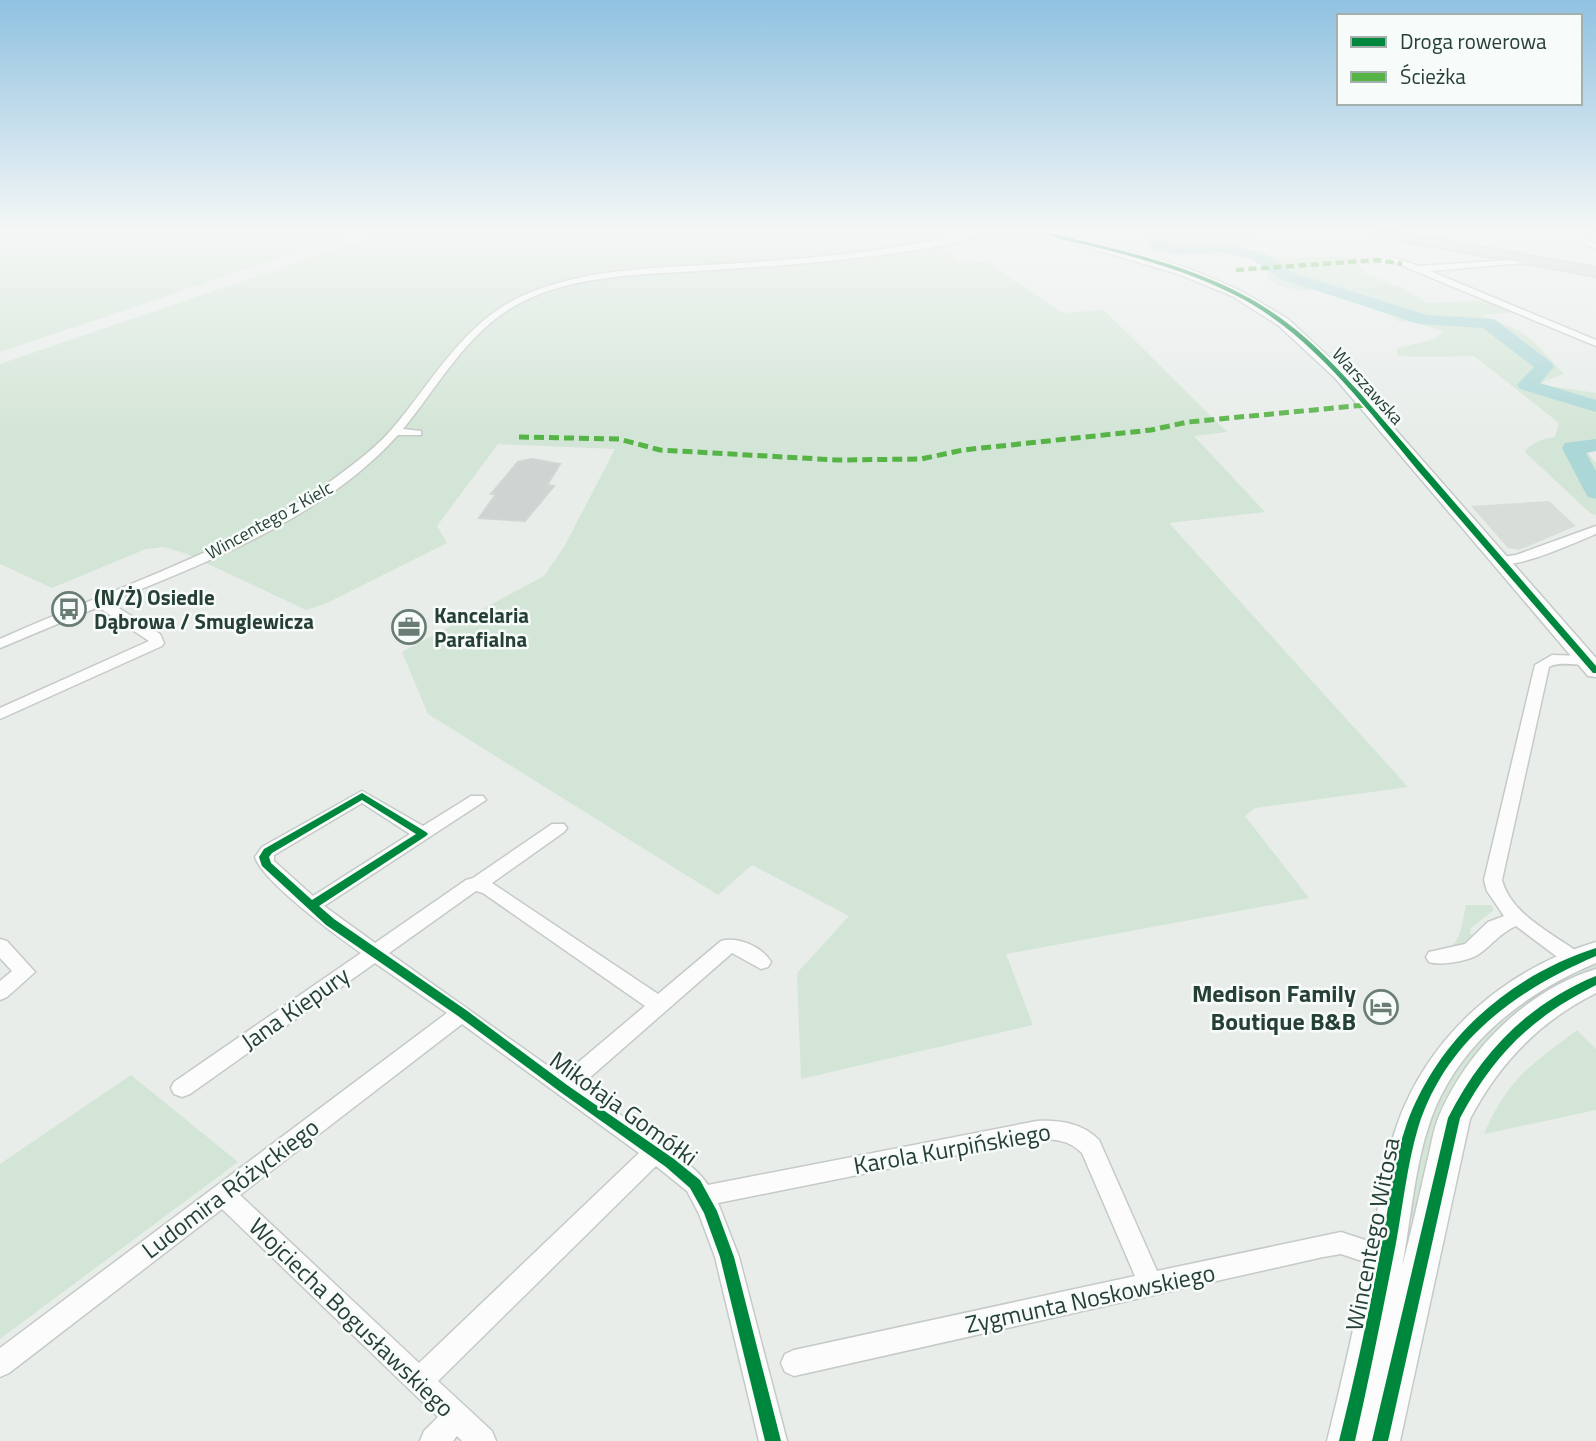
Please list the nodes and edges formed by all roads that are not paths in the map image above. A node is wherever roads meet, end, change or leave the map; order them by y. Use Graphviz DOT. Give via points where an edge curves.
graph roads {
  1 [pos="523,299"];
  2 [pos="1247,299"];
  3 [pos="1487,299"];
  4 [pos="1596,343"];
  5 [pos="395,432"];
  6 [pos="416,433"];
  7 [pos="1596,530"];
  8 [pos="1500,561"];
  9 [pos="98,601"];
  10 [pos="1,643"];
  11 [pos="1591,666"];
  12 [pos="0,714"];
  13 [pos="477,800"];
  14 [pos="558,828"];
  15 [pos="423,835"];
  16 [pos="477,884"];
  17 [pos="311,905"];
  18 [pos="1519,917"];
  19 [pos="0,947"];
  20 [pos="373,952"];
  21 [pos="1436,957"];
  22 [pos="761,962"];
  23 [pos="1589,964"];
  24 [pos="0,992"];
  25 [pos="659,1005"];
  26 [pos="462,1013"];
  27 [pos="182,1088"];
  28 [pos="563,1088"];
  29 [pos="655,1152"];
  30 [pos="222,1193"];
  31 [pos="702,1196"];
  32 [pos="1386,1258"];
  33 [pos="1151,1285"];
  34 [pos="793,1363"];
  35 [pos="0,1364"];
  36 [pos="419,1381"];
  37 [pos="457,1418"];
  38 [pos="434,1441"];
  39 [pos="482,1441"];
  40 [pos="773,1441"];
  41 [pos="1346,1441"];
  42 [pos="1380,1441"];
  1 -- 5 [label="street, Wincentego z Kielc" via="483,322"];
  2 -- 8 [label="street, Warszawska" via="1309,344"];
  3 -- 4 [label="street"];
  5 -- 6 [label="street"];
  5 -- 9 [label="street, Wincentego z Kielc" via="341,480 279,519 194,562"];
  7 -- 8 [label="street" via="1518,559"];
  8 -- 11 [label="street, Warszawska"];
  9 -- 10 [label="street, Wincentego z Kielc"];
  9 -- 12 [label="street" via="155,637 157,643"];
  11 -- 18 [label="street" via="1561,658 1544,662 1534,695 1493,880 1494,891"];
  13 -- 15 [label="street"];
  14 -- 16 [label="street, Jana Kiepury"];
  15 -- 17 [label="street"];
  15 -- 17 [label="street, Mikołaja Gomółki" via="362,796 268,851 266,864"];
  16 -- 20 [label="street, Jana Kiepury"];
  16 -- 25 [label="street" via="511,902"];
  17 -- 20 [label="street, Mikołaja Gomółki"];
  18 -- 21 [label="street" via="1495,928 1471,950"];
  18 -- 23 [label="street"];
  19 -- 24 [label="street" via="25,972"];
  20 -- 26 [label="street, Mikołaja Gomółki"];
  20 -- 27 [label="street, Jana Kiepury"];
  22 -- 25 [label="street" via="728,946"];
  23 -- 32 [label="street, Wincentego Witosa" via="1521,988 1454,1045 1438,1069 1410,1135"];
  23 -- 42 [label="street" via="1569,992 1517,1029 1490,1056 1454,1118"];
  25 -- 28 [label="street"];
  26 -- 28 [label="street, Mikołaja Gomółki"];
  26 -- 30 [label="street, Ludomira Różyckiego"];
  28 -- 29 [label="street, Mikołaja Gomółki"];
  29 -- 31 [label="street, Mikołaja Gomółki" via="685,1174"];
  29 -- 36 [label="street"];
  30 -- 35 [label="street, Ludomira Różyckiego"];
  30 -- 36 [label="street, Wojciecha Bogusławskiego"];
  31 -- 33 [label="street, Karola Kurpińskiego" via="1037,1130 1064,1130 1091,1147"];
  31 -- 40 [label="street, Mikołaja Gomółki" via="727,1257"];
  32 -- 33 [label="street, Zygmunta Noskowskiego" via="1341,1243"];
  32 -- 41 [label="street, Wincentego Witosa"];
  33 -- 34 [label="street, Zygmunta Noskowskiego"];
  36 -- 37 [label="street, Wojciecha Bogusławskiego"];
  37 -- 38 [label="street"];
  37 -- 39 [label="street, Wojciecha Bogusławskiego"];
}
